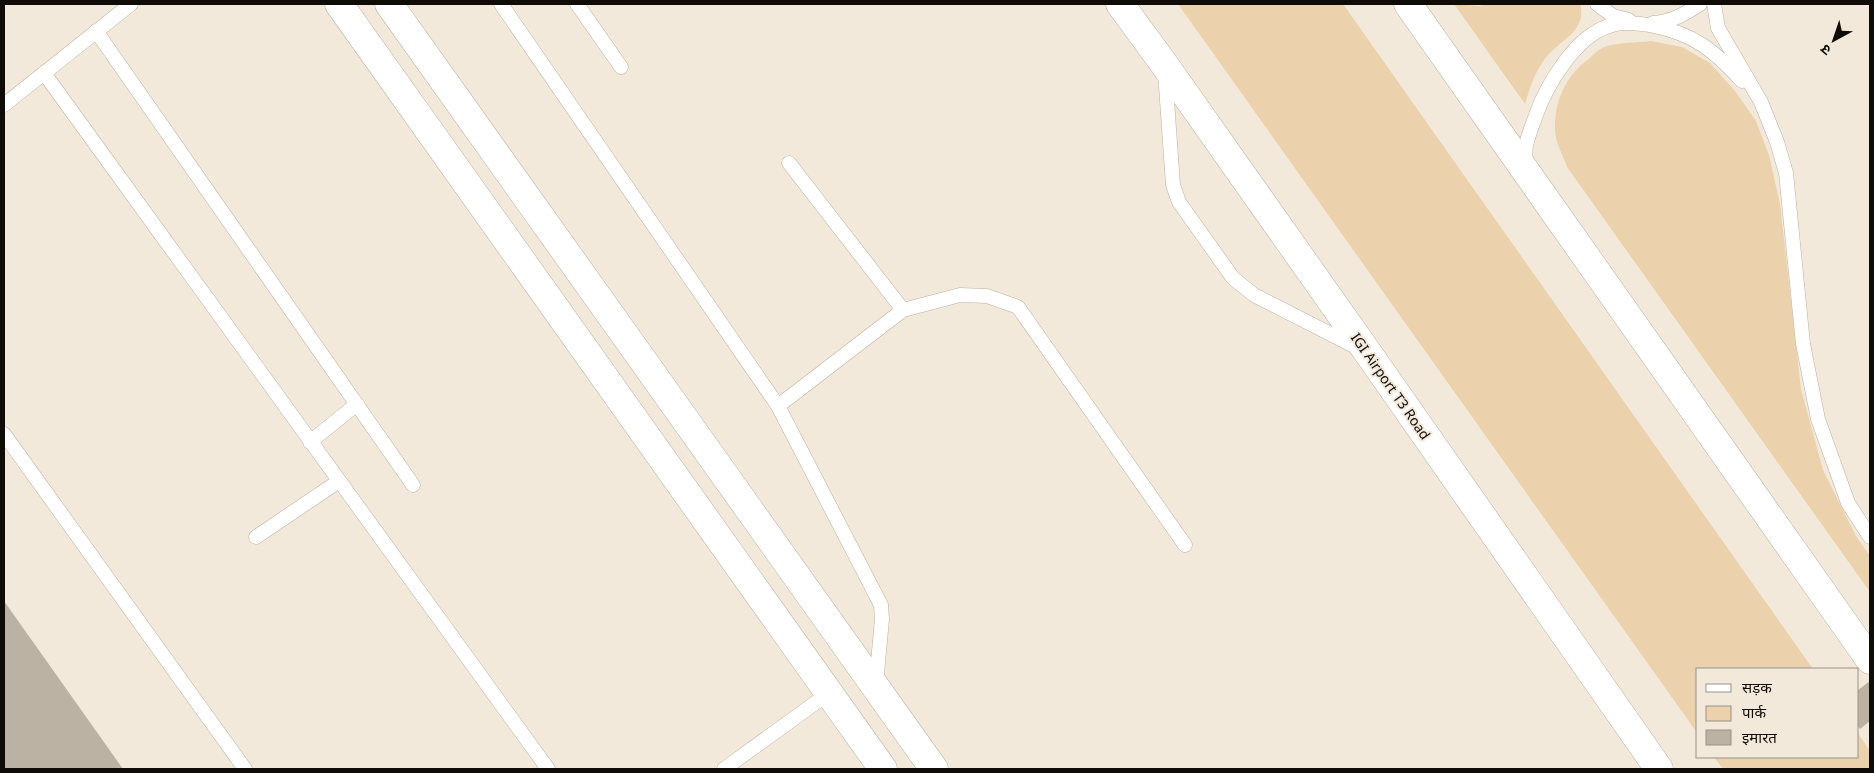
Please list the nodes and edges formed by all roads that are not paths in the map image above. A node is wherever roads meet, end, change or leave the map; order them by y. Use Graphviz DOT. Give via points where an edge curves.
graph roads {
  1 [pos="131,4"];
  2 [pos="339,4"];
  3 [pos="389,4"];
  4 [pos="500,4"];
  5 [pos="577,4"];
  6 [pos="1120,4"];
  7 [pos="1408,4"];
  8 [pos="1597,4"];
  9 [pos="1700,4"];
  10 [pos="1714,4"];
  11 [pos="1639,23"];
  12 [pos="96,32"];
  13 [pos="1164,64"];
  14 [pos="621,67"];
  15 [pos="44,73"];
  16 [pos="1761,102"];
  17 [pos="4,105"];
  18 [pos="789,163"];
  19 [pos="1534,183"];
  20 [pos="903,310"];
  21 [pos="1368,353"];
  22 [pos="357,404"];
  23 [pos="778,406"];
  24 [pos="4,434"];
  25 [pos="310,442"];
  26 [pos="339,481"];
  27 [pos="413,485"];
  28 [pos="256,537"];
  29 [pos="1870,537"];
  30 [pos="1185,545"];
  31 [pos="1870,660"];
  32 [pos="875,686"];
  33 [pos="829,693"];
  34 [pos="245,769"];
  35 [pos="548,769"];
  36 [pos="724,769"];
  37 [pos="883,769"];
  38 [pos="934,769"];
  39 [pos="1659,769"];
  1 -- 12 [label="lane"];
  2 -- 33 [label="main road"];
  3 -- 32 [label="main road"];
  4 -- 23 [label="lane"];
  5 -- 14 [label="lane"];
  6 -- 13 [label="main road, IGI Airport T3 Road"];
  7 -- 19 [label="main road"];
  8 -- 11 [label="lane" via="1613,16"];
  9 -- 11 [label="lane" via="1684,15 1662,23"];
  10 -- 16 [label="lane" via="1718,28"];
  11 -- 16 [label="lane" via="1684,34 1702,44 1718,56"];
  11 -- 19 [label="lane" via="1609,26 1596,32 1582,43 1551,80 1526,144 1525,161"];
  12 -- 15 [label="lane"];
  12 -- 22 [label="lane"];
  13 -- 21 [label="main road, IGI Airport T3 Road"];
  13 -- 21 [label="lane" via="1173,185 1178,202 1239,285"];
  15 -- 17 [label="lane"];
  15 -- 25 [label="lane"];
  16 -- 29 [label="lane" via="1786,172 1803,344 1818,419 1848,503"];
  18 -- 20 [label="lane"];
  19 -- 31 [label="main road"];
  20 -- 23 [label="lane"];
  20 -- 30 [label="lane" via="960,295 987,296 1018,307"];
  21 -- 39 [label="main road, IGI Airport T3 Road"];
  22 -- 25 [label="lane"];
  22 -- 27 [label="lane"];
  23 -- 32 [label="lane" via="881,605"];
  24 -- 34 [label="lane"];
  25 -- 26 [label="lane"];
  26 -- 28 [label="lane"];
  26 -- 35 [label="lane"];
  32 -- 38 [label="main road"];
  33 -- 36 [label="lane"];
  33 -- 37 [label="main road"];
}
